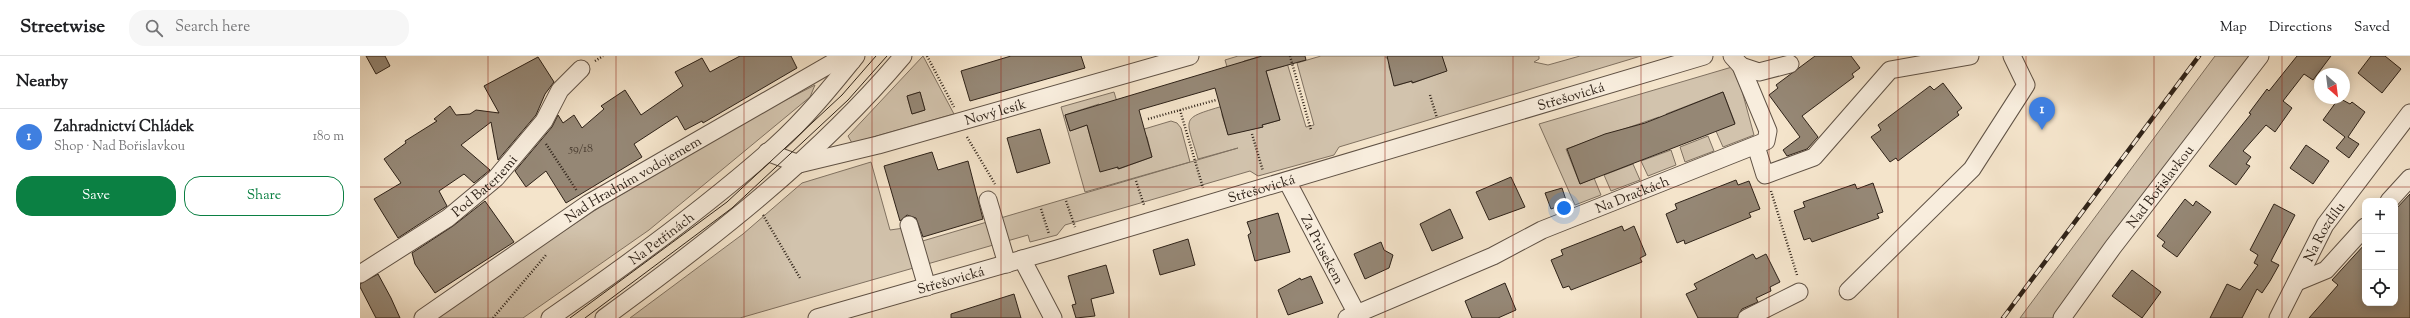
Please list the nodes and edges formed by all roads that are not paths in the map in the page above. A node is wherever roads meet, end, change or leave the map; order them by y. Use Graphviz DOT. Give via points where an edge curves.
graph roads {
  1 [pos="903,56"];
  2 [pos="1190,56"];
  3 [pos="1704,56"];
  4 [pos="1970,56"];
  5 [pos="2012,56"];
  6 [pos="2260,56"];
  7 [pos="854,58"];
  8 [pos="832,59"];
  9 [pos="1736,61"];
  10 [pos="1790,64"];
  11 [pos="581,69"];
  12 [pos="2410,113"];
  13 [pos="1756,146"];
  14 [pos="767,152"];
  15 [pos="799,164"];
  16 [pos="2410,178"];
  17 [pos="1287,181"];
  18 [pos="992,194"];
  19 [pos="2392,198"];
  20 [pos="909,225"];
  21 [pos="2362,230"];
  22 [pos="1015,261"];
  23 [pos="360,274"];
  24 [pos="2297,282"];
  25 [pos="928,287"];
  26 [pos="1848,291"];
  27 [pos="1799,292"];
  28 [pos="1354,317"];
  29 [pos="423,318"];
  30 [pos="550,318"];
  31 [pos="604,318"];
  32 [pos="817,318"];
  33 [pos="1053,318"];
  34 [pos="1747,318"];
  35 [pos="2062,318"];
  36 [pos="2278,318"];
  1 -- 15 [label="street" via="866,100"];
  2 -- 15 [label="street, Nový lesík"];
  3 -- 17 [label="street, Střešovická"];
  4 -- 13 [label="street" via="1890,70 1814,157 1765,175"];
  5 -- 26 [label="street" via="2026,85 1972,169"];
  6 -- 35 [label="street, Nad Bořislavkou" via="2113,247"];
  7 -- 8 [label="street, Nad Hradním vodojemem"];
  7 -- 14 [label="street, Na Petřinách" via="822,98"];
  8 -- 29 [label="street, Nad Hradním vodojemem" via="589,203"];
  9 -- 10 [label="street" via="1759,72"];
  9 -- 13 [label="street, Na Dračkách" via="1768,131 1766,141"];
  11 -- 23 [label="street, Pod Bateriemi" via="560,90 544,121 496,178 448,218"];
  12 -- 24 [label="street, Na Rozdílu" via="2325,226"];
  13 -- 28 [label="street, Na Dračkách" via="1542,230 1493,256"];
  14 -- 15 [label="street"];
  14 -- 30 [label="street, Na Petřinách" via="692,215"];
  15 -- 31 [label="street" via="732,223"];
  16 -- 19 [label="street"];
  17 -- 22 [label="street, Střešovická"];
  17 -- 28 [label="street, Za Průsekem"];
  18 -- 22 [label="street"];
  20 -- 25 [label="street"];
  21 -- 24 [label="street" via="2326,270"];
  22 -- 25 [label="street, Střešovická"];
  22 -- 33 [label="street"];
  24 -- 36 [label="street, Na Rozdílu"];
  25 -- 32 [label="street, Střešovická"];
  27 -- 34 [label="street"];
}
